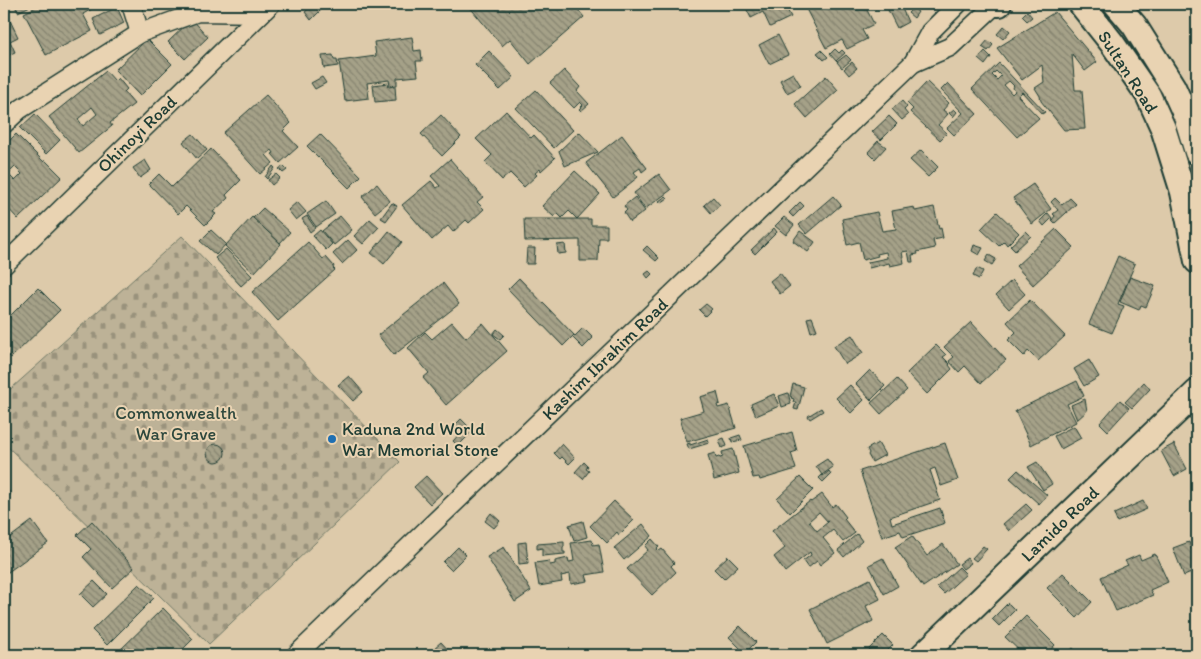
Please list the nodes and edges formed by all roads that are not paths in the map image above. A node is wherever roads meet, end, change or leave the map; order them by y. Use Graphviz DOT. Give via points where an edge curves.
graph roads {
  1 [pos="131,4"];
  2 [pos="958,4"];
  3 [pos="997,4"];
  4 [pos="1081,4"];
  5 [pos="1116,4"];
  6 [pos="266,8"];
  7 [pos="140,33"];
  8 [pos="913,63"];
  9 [pos="4,124"];
  10 [pos="1197,152"];
  11 [pos="1197,261"];
  12 [pos="4,265"];
  13 [pos="1197,392"];
  14 [pos="296,655"];
  15 [pos="923,655"];
  1 -- 7 [label="street"];
  2 -- 8 [label="street, Kashim Ibrahim Road" via="930,32"];
  3 -- 8 [label="street, Kashim Ibrahim Road" via="950,47"];
  4 -- 11 [label="street, Sultan Road" via="1112,43 1156,112 1183,192"];
  5 -- 10 [label="street, Sultan Road" via="1134,25 1173,87"];
  6 -- 7 [label="street" via="198,12"];
  6 -- 12 [label="street, Ohinoyi Road"];
  7 -- 9 [label="street" via="19,110"];
  8 -- 14 [label="street, Kashim Ibrahim Road"];
  13 -- 15 [label="street, Lamido Road"];
}
